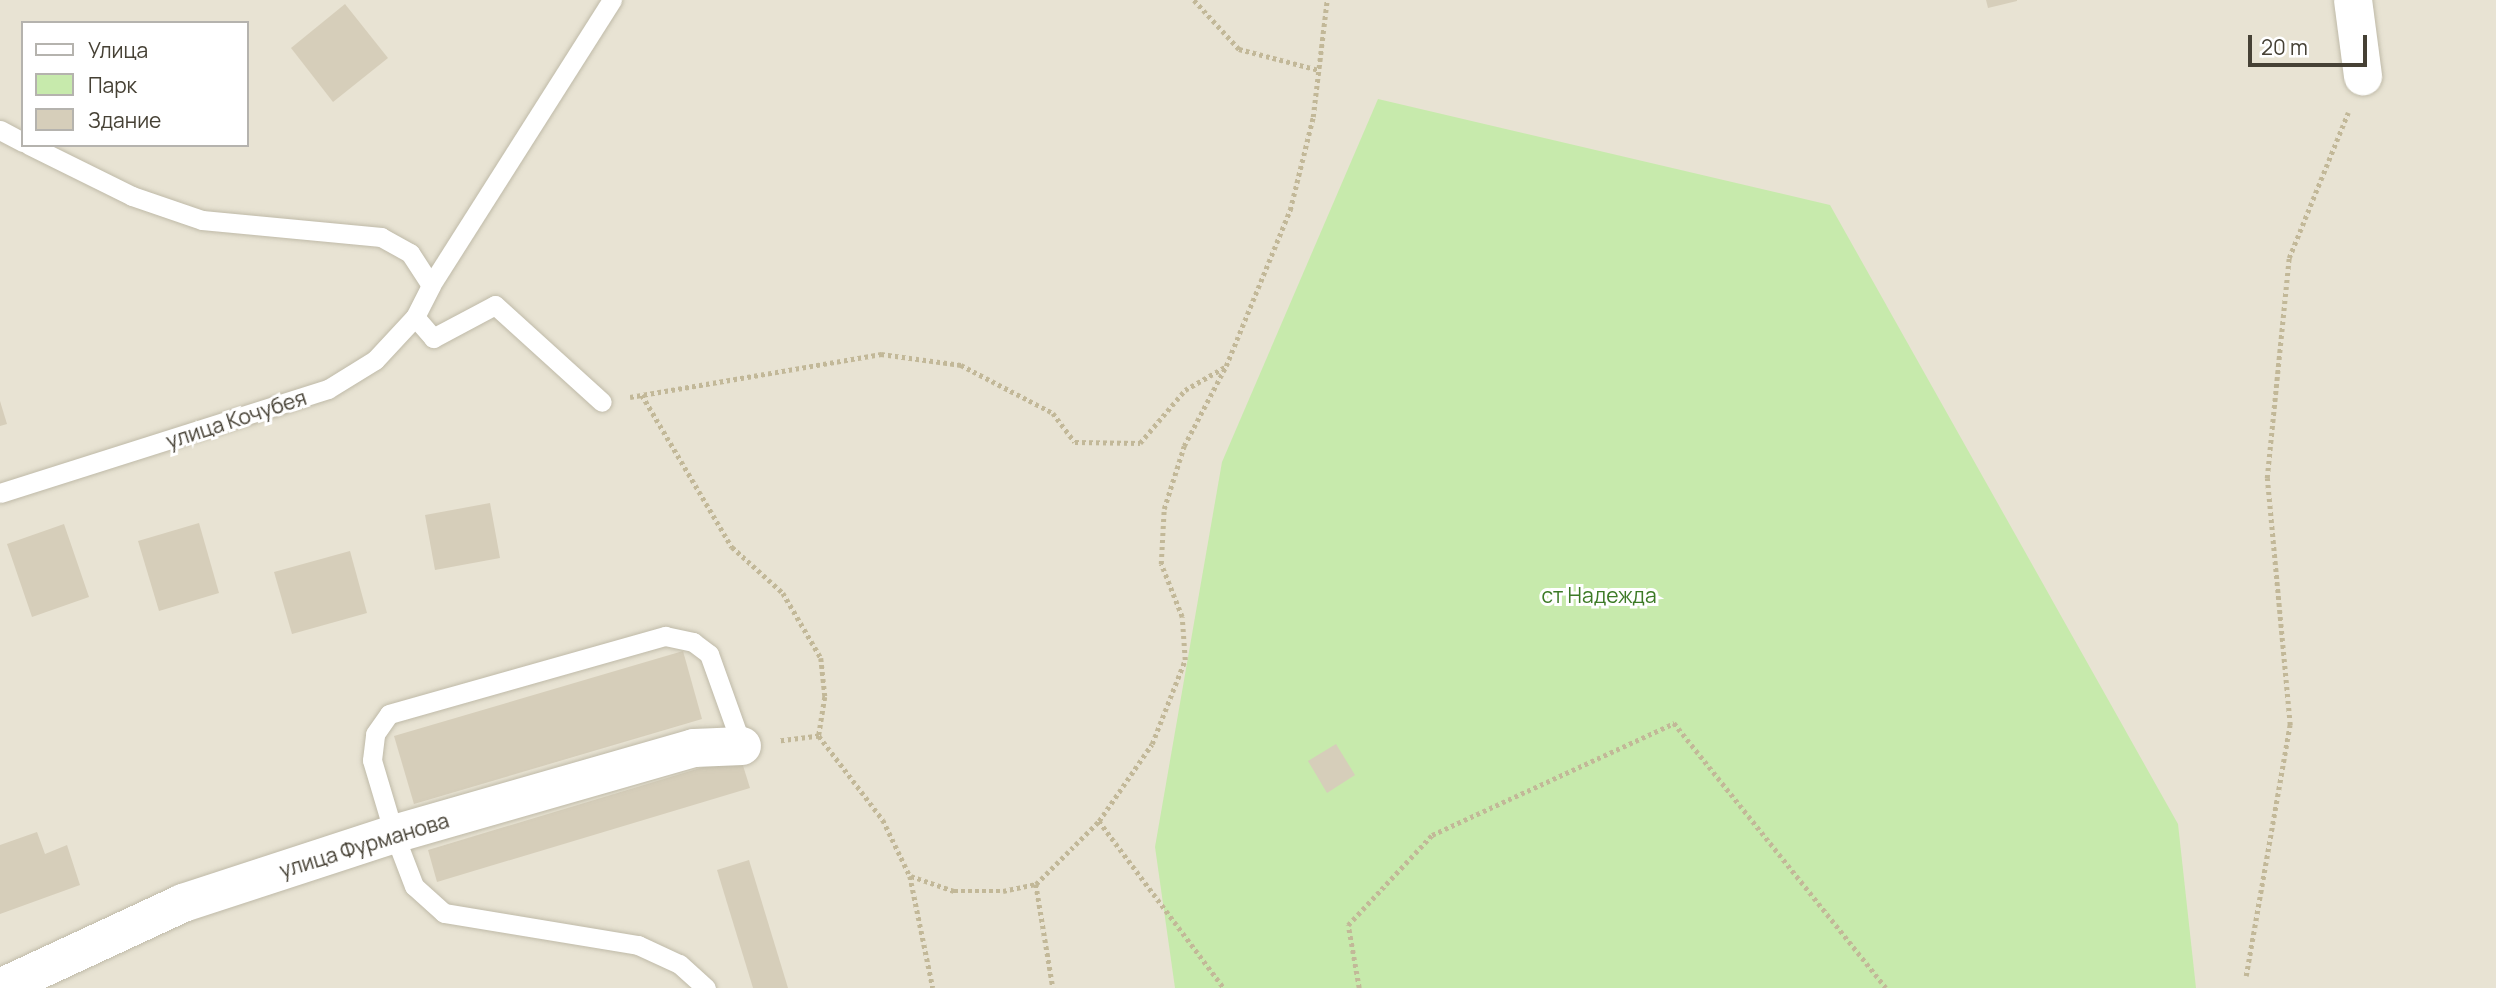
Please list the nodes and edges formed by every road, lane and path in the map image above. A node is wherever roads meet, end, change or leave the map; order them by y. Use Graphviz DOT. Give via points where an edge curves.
graph roads {
  1 [pos="612,0"];
  2 [pos="1194,0"];
  3 [pos="1327,0"];
  4 [pos="2353,0"];
  5 [pos="1319,70"];
  6 [pos="2363,76"];
  7 [pos="0,130"];
  8 [pos="21,141"];
  9 [pos="33,147"];
  10 [pos="431,285"];
  11 [pos="415,317"];
  12 [pos="1226,366"];
  13 [pos="642,395"];
  14 [pos="602,402"];
  15 [pos="0,493"];
  16 [pos="819,736"];
  17 [pos="741,746"];
  18 [pos="1099,821"];
  19 [pos="394,834"];
  20 [pos="911,876"];
  21 [pos="1036,884"];
  22 [pos="2246,976"];
  23 [pos="0,988"];
  24 [pos="706,988"];
  25 [pos="933,988"];
  26 [pos="1053,988"];
  27 [pos="1224,988"];
  28 [pos="1359,988"];
  29 [pos="1886,988"];
  1 -- 10 [label="lane, улица Кочубея"];
  2 -- 5 [label="path" via="1240,48"];
  3 -- 5 [label="path"];
  4 -- 6 [label="street"];
  5 -- 12 [label="path" via="1313,117 1290,210"];
  6 -- 22 [label="path" via="2289,258 2266,478 2290,725"];
  7 -- 8 [label="lane"];
  9 -- 10 [label="lane" via="132,197 202,220 381,237 410,253"];
  10 -- 11 [label="lane, улица Кочубея"];
  11 -- 14 [label="lane" via="433,338 495,305"];
  11 -- 15 [label="lane, улица Кочубея" via="375,360 328,389"];
  12 -- 13 [label="path" via="1185,390 1140,443 1074,442 1053,413 961,365 881,354"];
  12 -- 18 [label="path" via="1184,446 1164,509 1161,564 1182,617 1185,660 1152,744"];
  13 -- 14 [label="path"];
  13 -- 16 [label="path" via="732,547 783,593 821,658 825,697"];
  16 -- 17 [label="path"];
  16 -- 20 [label="path" via="883,820"];
  17 -- 19 [label="street, улица Фурманова" via="694,748"];
  17 -- 19 [label="lane" via="709,654 692,642 665,636 389,714 375,734 372,760"];
  18 -- 21 [label="path"];
  18 -- 27 [label="path"];
  19 -- 23 [label="street, улица Фурманова" via="183,903"];
  19 -- 24 [label="lane" via="414,886 444,913 638,945 679,964"];
  20 -- 21 [label="path" via="954,891 1003,891"];
  20 -- 25 [label="path"];
  21 -- 26 [label="path"];
  28 -- 29 [label="path" via="1348,925 1432,835 1674,723"];
}
